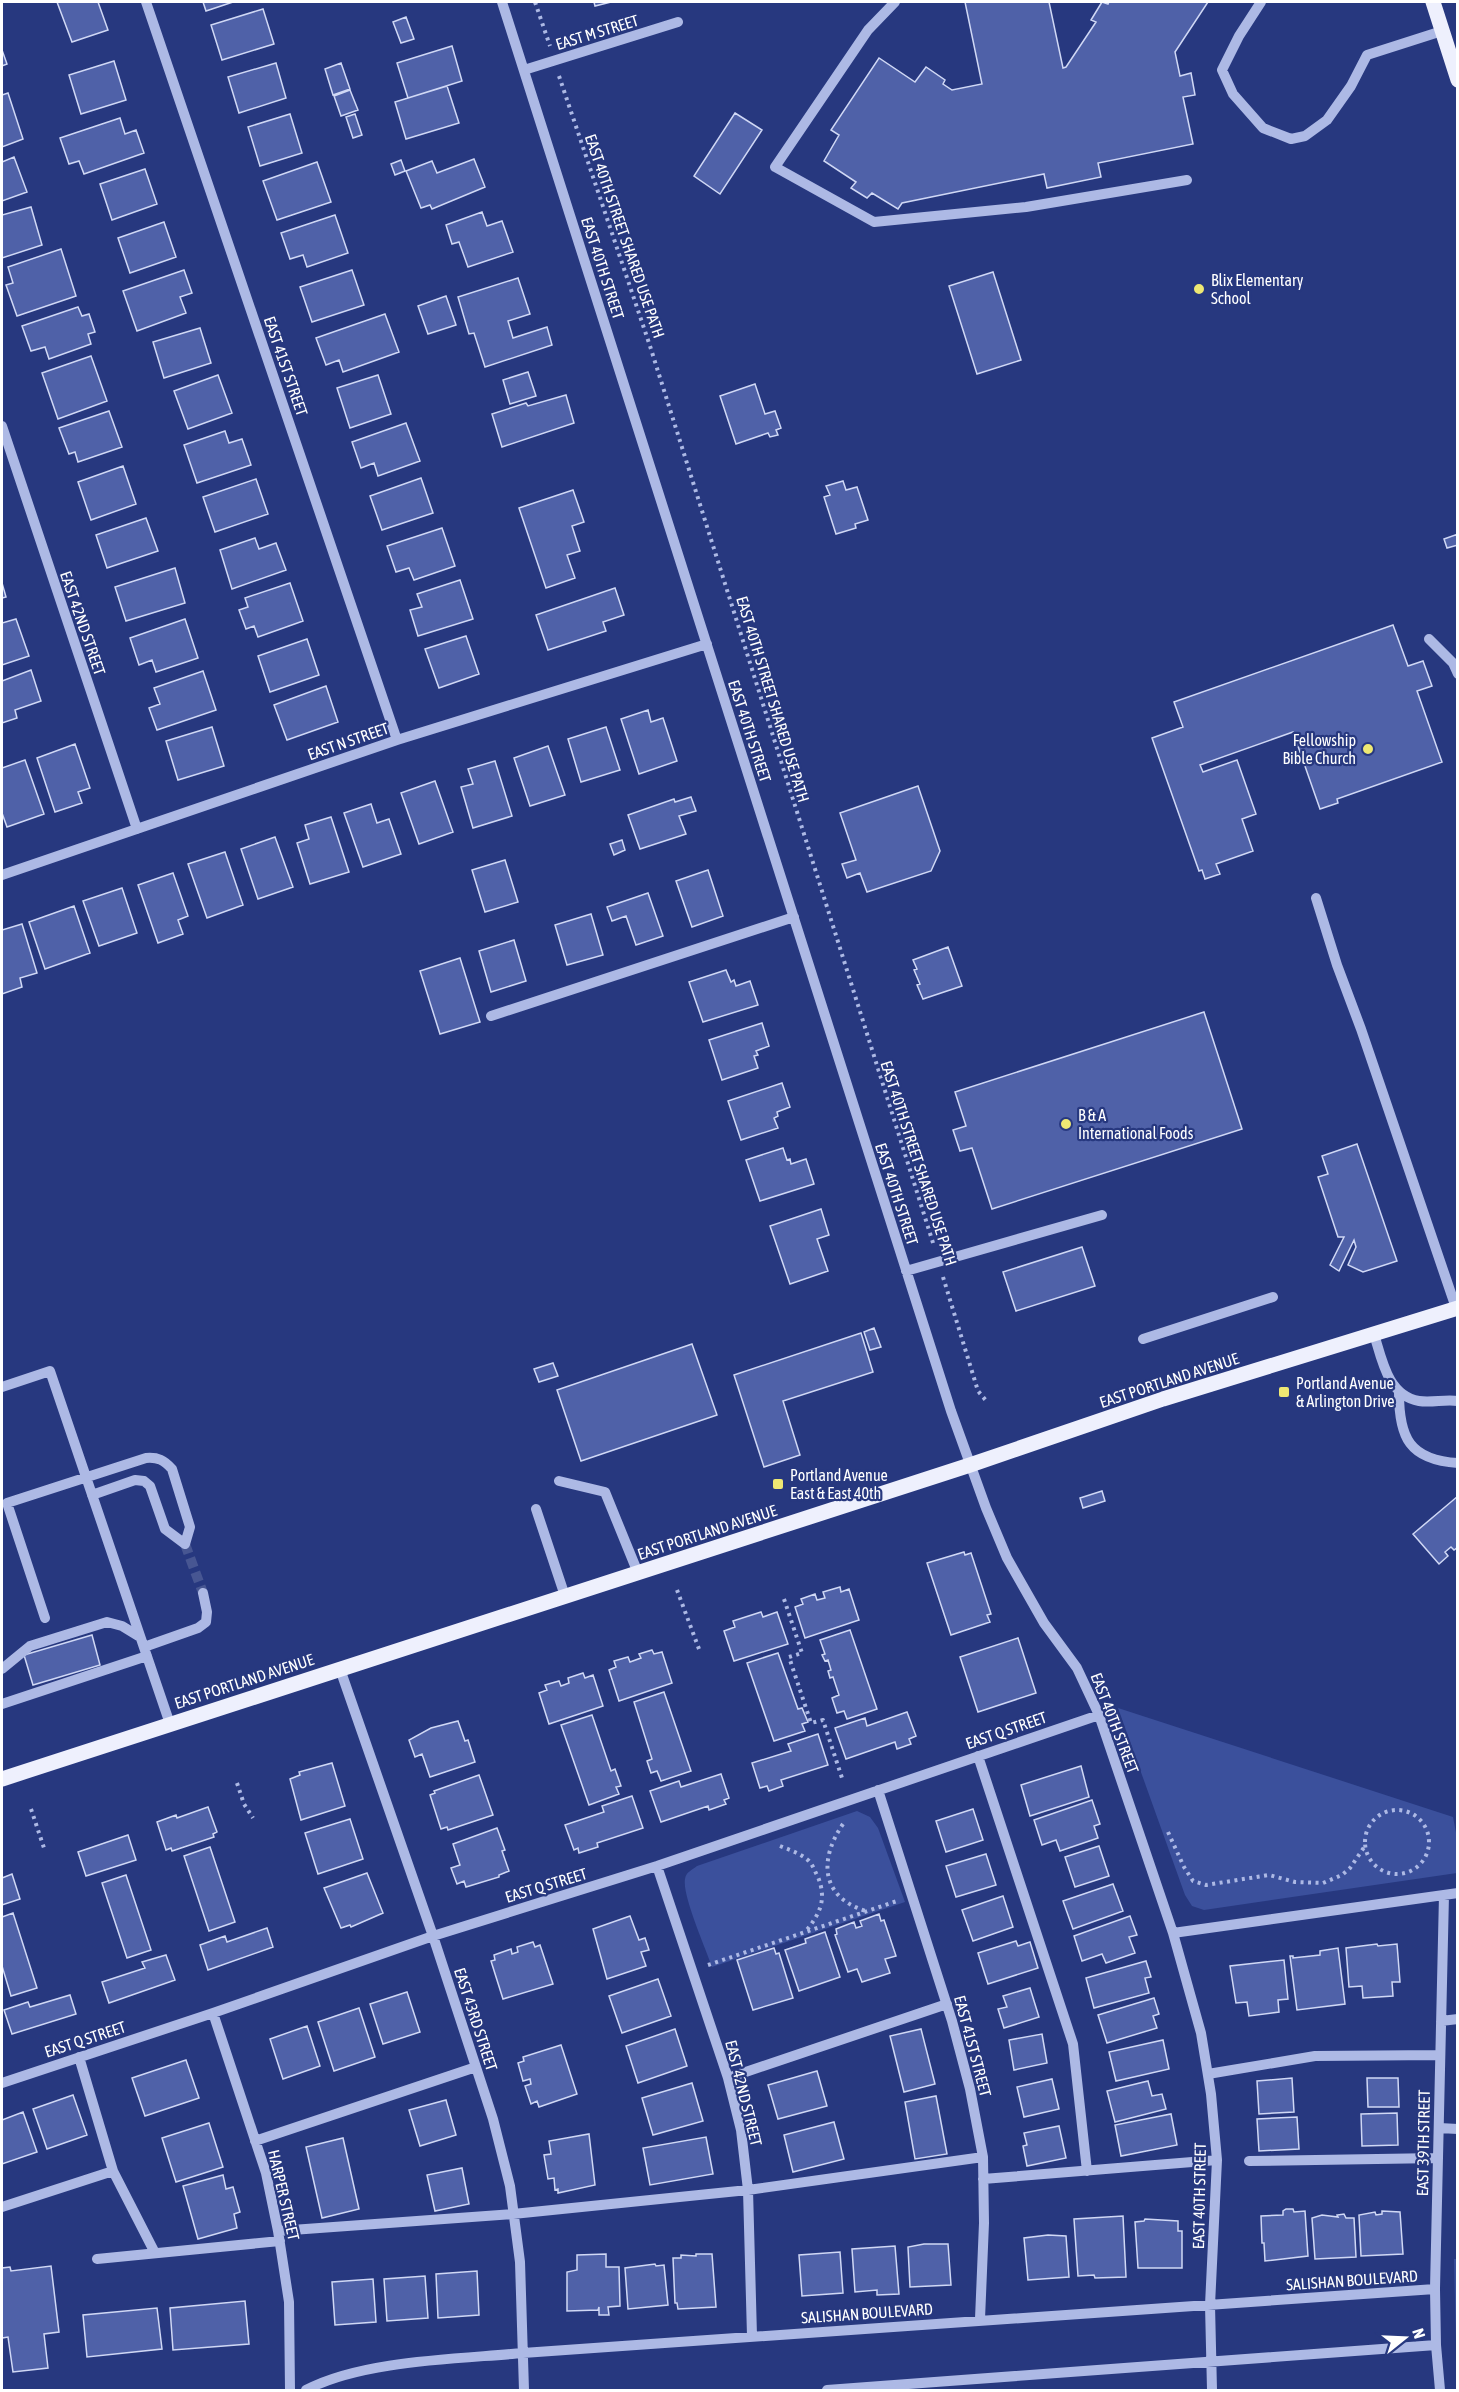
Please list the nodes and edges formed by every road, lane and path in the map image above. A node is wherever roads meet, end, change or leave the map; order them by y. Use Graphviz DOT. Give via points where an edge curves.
graph roads {
  1 [pos="146,2"];
  2 [pos="502,2"];
  3 [pos="535,2"];
  4 [pos="895,2"];
  5 [pos="1261,2"];
  6 [pos="1432,2"];
  7 [pos="678,22"];
  8 [pos="1442,31"];
  9 [pos="554,61"];
  10 [pos="524,70"];
  11 [pos="1458,80"];
  12 [pos="1187,180"];
  13 [pos="2,426"];
  14 [pos="1429,639"];
  15 [pos="707,644"];
  16 [pos="1458,675"];
  17 [pos="398,740"];
  18 [pos="137,829"];
  19 [pos="2,875"];
  20 [pos="1316,898"];
  21 [pos="794,917"];
  22 [pos="490,1016"];
  23 [pos="1102,1215"];
  24 [pos="938,1262"];
  25 [pos="906,1271"];
  26 [pos="1273,1297"];
  27 [pos="1457,1308"];
  28 [pos="1374,1334"];
  29 [pos="1143,1339"];
  30 [pos="2,1387"];
  31 [pos="1399,1393"];
  32 [pos="1458,1401"];
  33 [pos="988,1403"];
  34 [pos="1458,1463"];
  35 [pos="970,1465"];
  36 [pos="86,1478"];
  37 [pos="559,1481"];
  38 [pos="92,1495"];
  39 [pos="4,1503"];
  40 [pos="536,1509"];
  41 [pos="638,1573"];
  42 [pos="677,1590"];
  43 [pos="203,1593"];
  44 [pos="565,1596"];
  45 [pos="784,1599"];
  46 [pos="45,1618"];
  47 [pos="144,1647"];
  48 [pos="699,1649"];
  49 [pos="2,1669"];
  50 [pos="340,1669"];
  51 [pos="2,1704"];
  52 [pos="1099,1715"];
  53 [pos="170,1724"];
  54 [pos="978,1756"];
  55 [pos="2,1779"];
  56 [pos="843,1781"];
  57 [pos="237,1783"];
  58 [pos="878,1790"];
  59 [pos="31,1809"];
  60 [pos="253,1818"];
  61 [pos="843,1824"];
  62 [pos="1168,1832"];
  63 [pos="780,1846"];
  64 [pos="1365,1846"];
  65 [pos="44,1848"];
  66 [pos="657,1866"];
  67 [pos="1405,1874"];
  68 [pos="829,1877"];
  69 [pos="819,1880"];
  70 [pos="1406,1882"];
  71 [pos="1458,1893"];
  72 [pos="1444,1895"];
  73 [pos="912,1896"];
  74 [pos="867,1911"];
  75 [pos="804,1932"];
  76 [pos="1173,1933"];
  77 [pos="433,1936"];
  78 [pos="692,1971"];
  79 [pos="946,2004"];
  80 [pos="213,2013"];
  81 [pos="1458,2019"];
  82 [pos="1441,2021"];
  83 [pos="1440,2055"];
  84 [pos="79,2057"];
  85 [pos="476,2067"];
  86 [pos="1208,2074"];
  87 [pos="728,2078"];
  88 [pos="2,2083"];
  89 [pos="1439,2128"];
  90 [pos="1458,2129"];
  91 [pos="255,2141"];
  92 [pos="983,2157"];
  93 [pos="1438,2158"];
  94 [pos="1217,2160"];
  95 [pos="1249,2161"];
  96 [pos="113,2171"];
  97 [pos="1087,2171"];
  98 [pos="983,2179"];
  99 [pos="748,2190"];
  100 [pos="2,2207"];
  101 [pos="513,2214"];
  102 [pos="279,2236"];
  103 [pos="155,2253"];
  104 [pos="97,2259"];
  105 [pos="1435,2289"];
  106 [pos="1210,2305"];
  107 [pos="980,2319"];
  108 [pos="752,2336"];
  109 [pos="1436,2344"];
  110 [pos="523,2353"];
  111 [pos="1211,2361"];
  112 [pos="990,2378"];
  113 [pos="290,2391"];
  114 [pos="306,2391"];
  115 [pos="524,2391"];
  116 [pos="826,2391"];
  117 [pos="990,2391"];
  118 [pos="1212,2391"];
  119 [pos="1440,2391"];
  1 -- 17 [label="street, EAST 41ST STREET"];
  2 -- 10 [label="street, EAST 40TH STREET"];
  3 -- 9 [label="path, EAST 40TH STREET SHARED USE PATH"];
  4 -- 12 [label="street" via="868,30 775,166 874,222 1026,207"];
  5 -- 8 [label="street" via="1222,70 1233,94 1263,128 1291,139 1305,136 1327,120 1367,55"];
  6 -- 8 [label="main road"];
  7 -- 9 [label="street, EAST M STREET"];
  8 -- 11 [label="main road"];
  9 -- 10 [label="street, EAST M STREET"];
  9 -- 24 [label="path, EAST 40TH STREET SHARED USE PATH" via="650,346"];
  10 -- 15 [label="street, EAST 40TH STREET"];
  13 -- 18 [label="street, EAST 42ND STREET"];
  14 -- 16 [label="street" via="1454,663"];
  15 -- 17 [label="street, EAST N STREET"];
  15 -- 21 [label="street, EAST 40TH STREET"];
  17 -- 18 [label="street, EAST N STREET"];
  18 -- 19 [label="street, EAST N STREET"];
  20 -- 27 [label="street"];
  21 -- 22 [label="street"];
  21 -- 25 [label="street, EAST 40TH STREET"];
  23 -- 24 [label="street"];
  24 -- 25 [label="street"];
  24 -- 33 [label="path, EAST 40TH STREET SHARED USE PATH" via="978,1391"];
  25 -- 35 [label="street, EAST 40TH STREET"];
  26 -- 29 [label="street"];
  27 -- 28 [label="main road, EAST PORTLAND AVENUE"];
  28 -- 31 [label="street" via="1387,1375"];
  28 -- 35 [label="main road, EAST PORTLAND AVENUE" via="1163,1399"];
  30 -- 36 [label="street" via="50,1371"];
  31 -- 32 [label="street" via="1419,1401"];
  31 -- 34 [label="street" via="1399,1420 1405,1439 1422,1454"];
  35 -- 41 [label="main road, EAST PORTLAND AVENUE"];
  35 -- 52 [label="street, EAST 40TH STREET" via="1007,1558 1044,1623 1077,1668"];
  36 -- 38 [label="street"];
  36 -- 38 [label="street" via="146,1458 166,1461 190,1527 186,1544 165,1528 150,1486 144,1481 135,1480"];
  36 -- 39 [label="street"];
  37 -- 41 [label="street" via="605,1492"];
  38 -- 47 [label="street"];
  39 -- 46 [label="street"];
  40 -- 44 [label="street"];
  41 -- 44 [label="main road, EAST PORTLAND AVENUE"];
  42 -- 48 [label="path"];
  43 -- 47 [label="street" via="206,1622"];
  44 -- 50 [label="main road, EAST PORTLAND AVENUE"];
  45 -- 56 [label="path" via="802,1653 789,1657 811,1723 823,1720"];
  47 -- 49 [label="street" via="122,1626 107,1622 30,1646"];
  47 -- 51 [label="street"];
  47 -- 53 [label="street"];
  50 -- 53 [label="main road, EAST PORTLAND AVENUE"];
  50 -- 77 [label="street, EAST 43RD STREET"];
  52 -- 54 [label="street, EAST Q STREET"];
  52 -- 76 [label="street, EAST 40TH STREET"];
  53 -- 55 [label="main road, EAST PORTLAND AVENUE"];
  54 -- 58 [label="street, EAST Q STREET"];
  54 -- 97 [label="street" via="1073,2044"];
  57 -- 60 [label="path"];
  58 -- 66 [label="street, EAST Q STREET"];
  58 -- 73 [label="street, EAST 41ST STREET"];
  59 -- 65 [label="path"];
  61 -- 68 [label="path" via="827,1855 825,1867"];
  62 -- 64 [label="path" via="1193,1881 1206,1886 1269,1875 1295,1882 1323,1883 1350,1868"];
  63 -- 69 [label="path" via="811,1862"];
  64 -- 67 [label="path" via="1374,1866 1394,1875"];
  64 -- 67 [label="path" via="1369,1826 1384,1812 1405,1811 1414,1815 1427,1831 1428,1852 1415,1869"];
  66 -- 77 [label="street, EAST Q STREET"];
  66 -- 78 [label="street, EAST 42ND STREET"];
  67 -- 70 [label="path"];
  68 -- 69 [label="path"];
  68 -- 74 [label="path" via="838,1895"];
  69 -- 75 [label="path" via="822,1908"];
  71 -- 72 [label="street"];
  72 -- 76 [label="street"];
  72 -- 82 [label="street, EAST 39TH STREET"];
  73 -- 74 [label="path"];
  73 -- 79 [label="street, EAST 41ST STREET"];
  74 -- 75 [label="path"];
  75 -- 78 [label="path"];
  76 -- 86 [label="street, EAST 40TH STREET" via="1201,2033"];
  77 -- 80 [label="street, EAST Q STREET"];
  77 -- 85 [label="street, EAST 43RD STREET"];
  78 -- 87 [label="street, EAST 42ND STREET"];
  79 -- 87 [label="street"];
  79 -- 92 [label="street, EAST 41ST STREET" via="970,2089"];
  80 -- 84 [label="street, EAST Q STREET"];
  80 -- 91 [label="street, HARPER STREET"];
  81 -- 82 [label="street"];
  82 -- 83 [label="street, EAST 39TH STREET"];
  83 -- 86 [label="street" via="1315,2056"];
  83 -- 89 [label="street, EAST 39TH STREET"];
  84 -- 88 [label="street, EAST Q STREET"];
  84 -- 96 [label="street"];
  85 -- 91 [label="street"];
  85 -- 101 [label="street, EAST 43RD STREET" via="499,2141"];
  86 -- 94 [label="street, EAST 40TH STREET"];
  87 -- 99 [label="street, EAST 42ND STREET" via="741,2130"];
  89 -- 90 [label="street"];
  89 -- 93 [label="street, EAST 39TH STREET"];
  91 -- 102 [label="street, HARPER STREET"];
  92 -- 98 [label="street, EAST 41ST STREET"];
  92 -- 99 [label="street"];
  93 -- 95 [label="street"];
  93 -- 105 [label="street, EAST 39TH STREET"];
  94 -- 97 [label="street"];
  94 -- 106 [label="street, EAST 40TH STREET"];
  96 -- 100 [label="street"];
  96 -- 103 [label="street"];
  97 -- 98 [label="street"];
  98 -- 107 [label="street, EAST 41ST STREET"];
  99 -- 101 [label="street"];
  99 -- 108 [label="street, EAST 42ND STREET"];
  101 -- 102 [label="street"];
  101 -- 110 [label="street, EAST 43RD STREET" via="520,2262"];
  102 -- 103 [label="street"];
  102 -- 113 [label="street, HARPER STREET" via="288,2302"];
  103 -- 104 [label="street"];
  105 -- 106 [label="street, SALISHAN BOULEVARD"];
  105 -- 109 [label="street, EAST 39TH STREET"];
  106 -- 107 [label="street, SALISHAN BOULEVARD"];
  106 -- 111 [label="street, EAST 40TH STREET"];
  107 -- 108 [label="street, SALISHAN BOULEVARD"];
  108 -- 110 [label="street, SALISHAN BOULEVARD"];
  109 -- 111 [label="street"];
  109 -- 119 [label="street, EAST 39TH STREET"];
  110 -- 114 [label="street, SALISHAN BOULEVARD" via="405,2364 324,2381"];
  110 -- 115 [label="street, EAST 43RD STREET"];
  111 -- 112 [label="street"];
  111 -- 118 [label="street, EAST 40TH STREET"];
  112 -- 116 [label="street"];
  112 -- 117 [label="street"];
}
